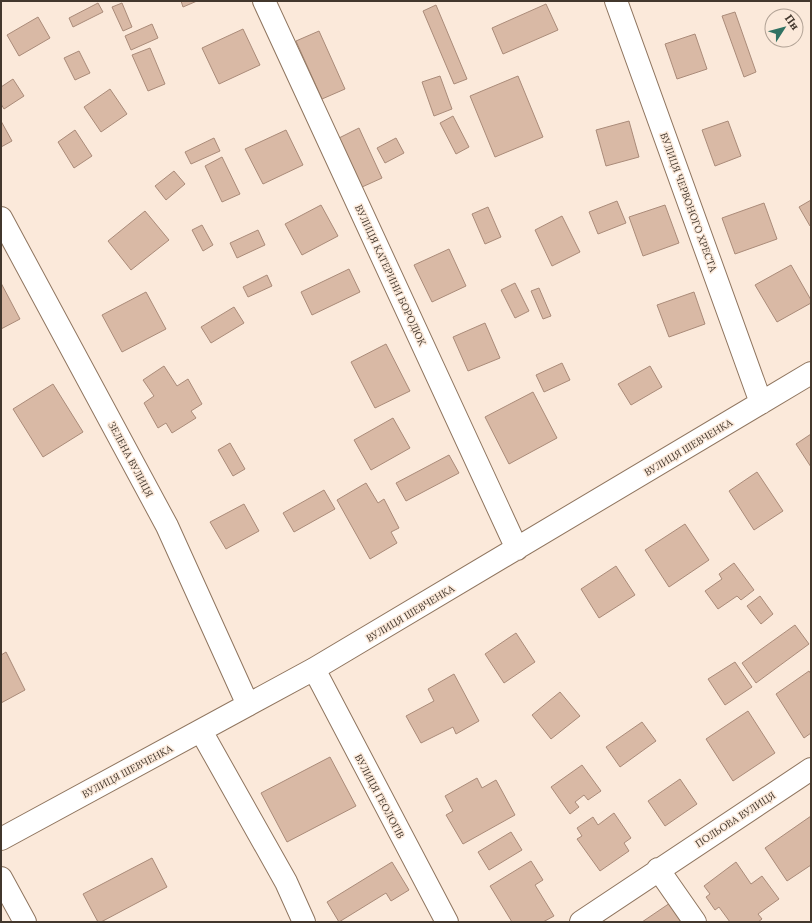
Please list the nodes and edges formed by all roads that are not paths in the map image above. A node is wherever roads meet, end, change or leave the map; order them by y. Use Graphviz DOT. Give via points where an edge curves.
graph roads {
  1 [pos="264,1"];
  2 [pos="616,1"];
  3 [pos="1,218"];
  4 [pos="811,373"];
  5 [pos="761,403"];
  6 [pos="517,549"];
  7 [pos="314,669"];
  8 [pos="248,705"];
  9 [pos="201,731"];
  10 [pos="811,769"];
  11 [pos="1,839"];
  12 [pos="658,869"];
  13 [pos="1,878"];
  14 [pos="24,922"];
  15 [pos="304,922"];
  16 [pos="447,922"];
  17 [pos="580,922"];
  18 [pos="695,922"];
  1 -- 6 [label="street, ВУЛИЦЯ КАТЕРИНИ БОРОДЮК"];
  2 -- 5 [label="street, ВУЛИЦЯ ЧЕРВОНОГО ХРЕСТА"];
  3 -- 8 [label="street, ЗЕЛЕНА ВУЛИЦЯ" via="167,526"];
  4 -- 5 [label="street, ВУЛИЦЯ ШЕВЧЕНКА"];
  5 -- 6 [label="street, ВУЛИЦЯ ШЕВЧЕНКА"];
  6 -- 7 [label="street, ВУЛИЦЯ ШЕВЧЕНКА"];
  7 -- 8 [label="street, ВУЛИЦЯ ШЕВЧЕНКА"];
  7 -- 16 [label="street, ВУЛИЦЯ ГЕОЛОГІВ"];
  8 -- 9 [label="street, ВУЛИЦЯ ШЕВЧЕНКА"];
  9 -- 11 [label="street, ВУЛИЦЯ ШЕВЧЕНКА"];
  9 -- 15 [label="street" via="286,882"];
  10 -- 12 [label="street, ПОЛЬОВА ВУЛИЦЯ"];
  12 -- 17 [label="street, ПОЛЬОВА ВУЛИЦЯ"];
  12 -- 18 [label="street"];
  13 -- 14 [label="street"];
}
